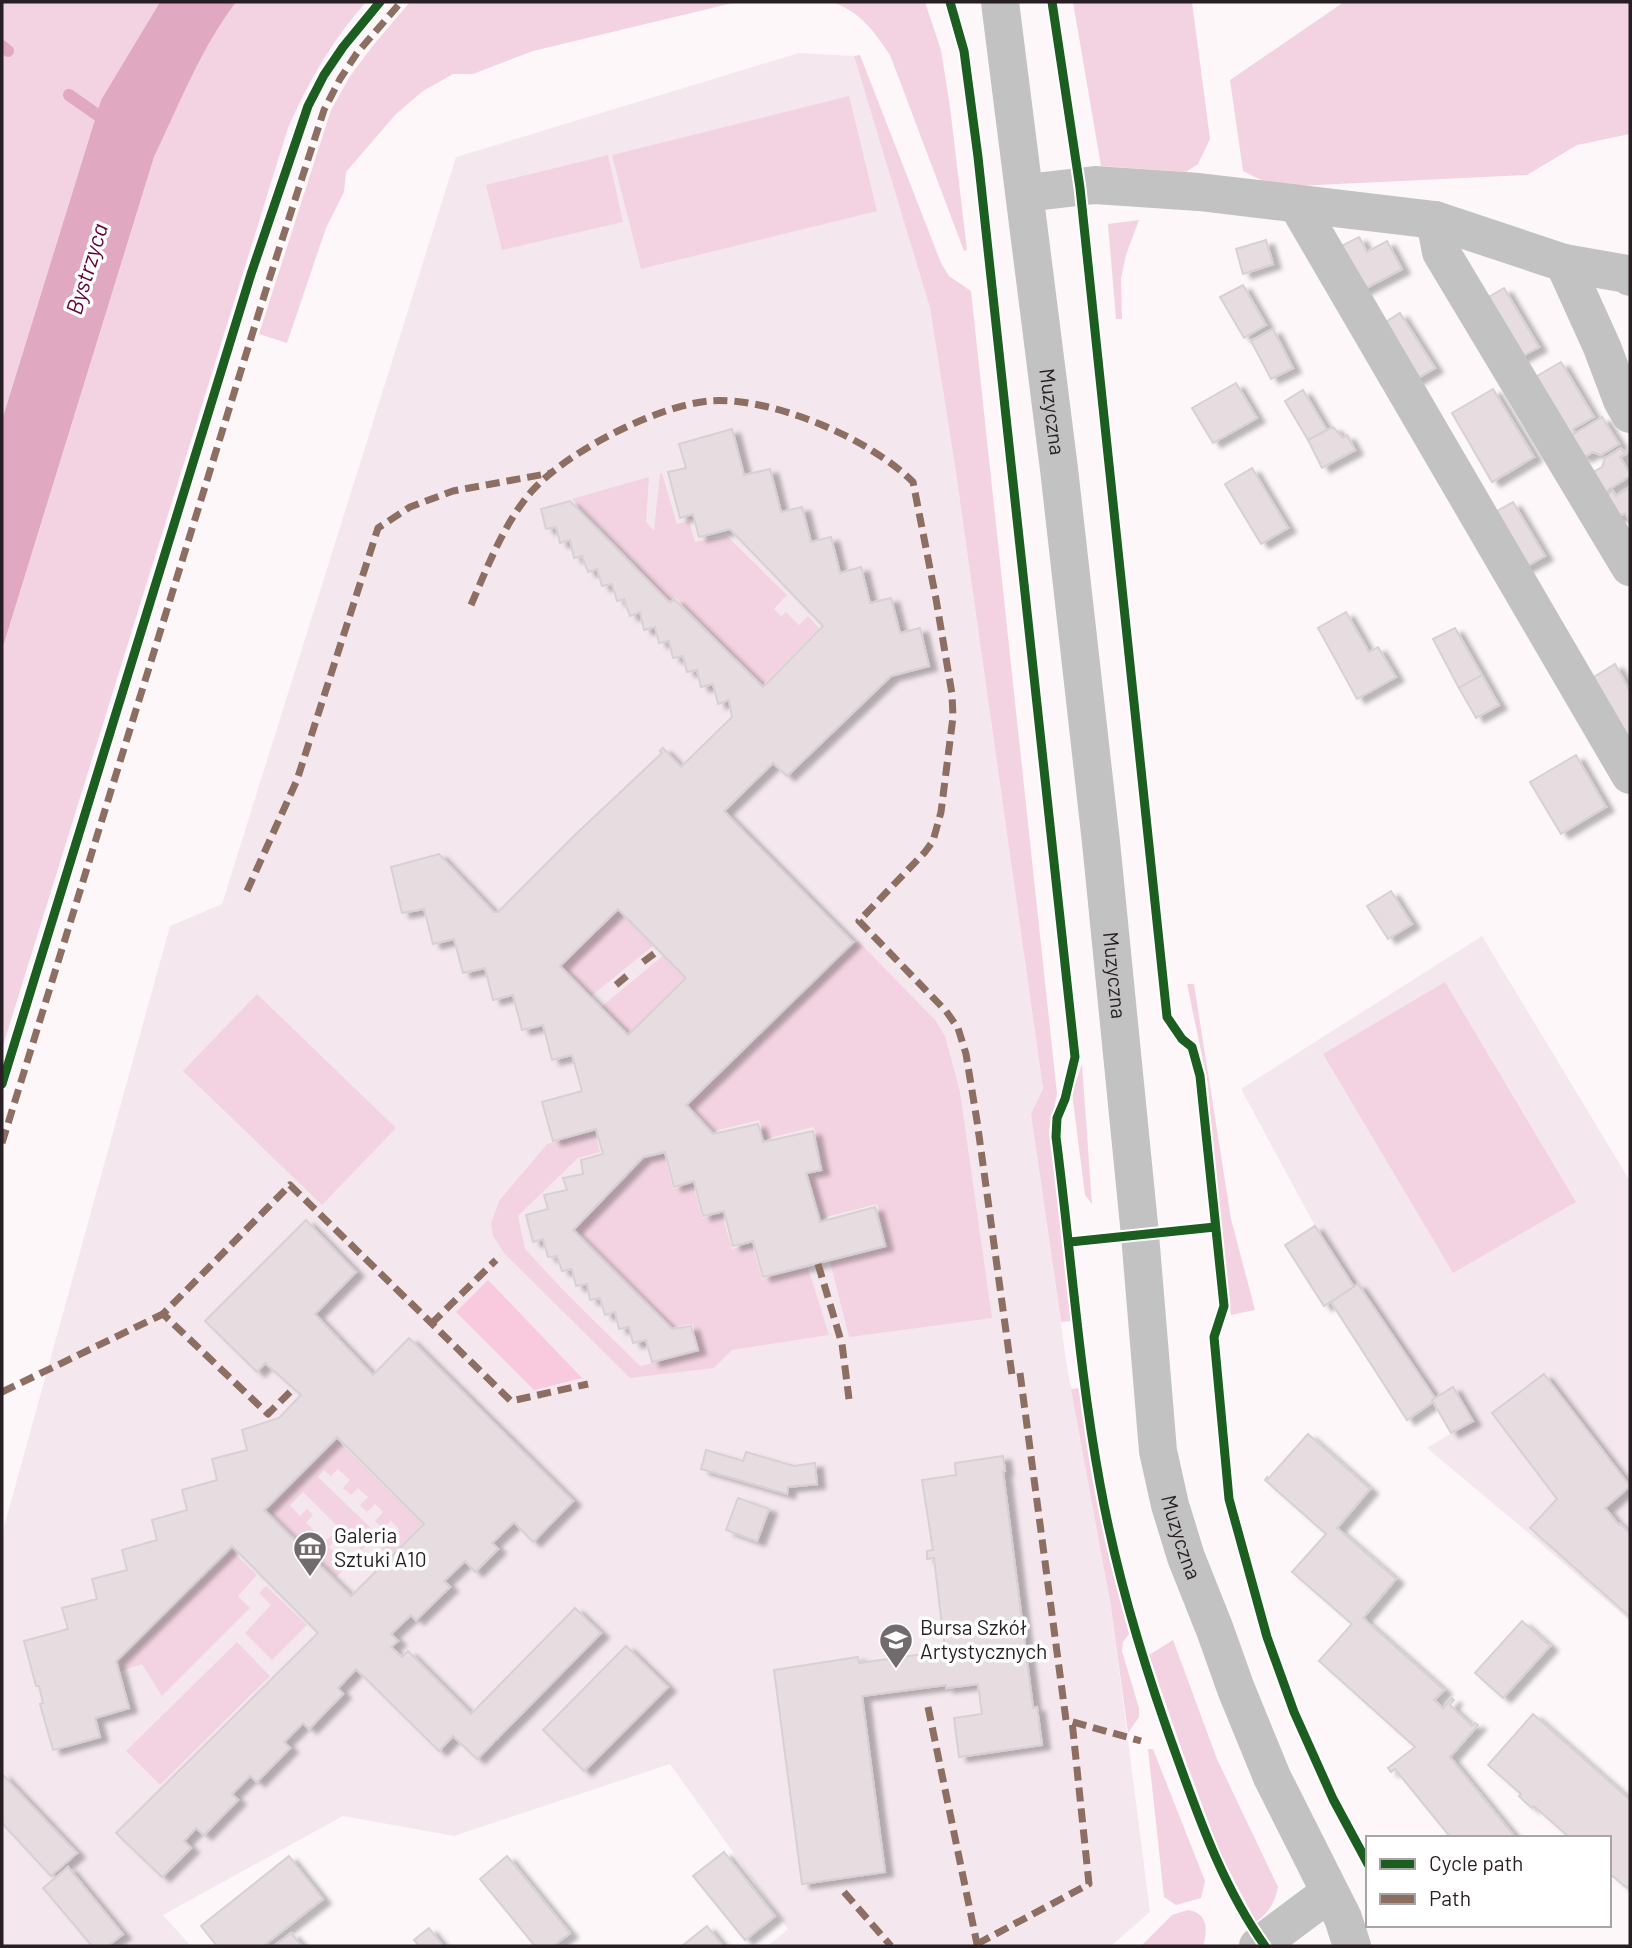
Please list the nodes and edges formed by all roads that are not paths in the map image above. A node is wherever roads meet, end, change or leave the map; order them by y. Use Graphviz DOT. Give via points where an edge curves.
graph roads {
  1 [pos="1000,2"];
  2 [pos="1026,194"];
  3 [pos="1297,204"];
  4 [pos="1435,220"];
  5 [pos="1564,263"];
  6 [pos="1629,275"];
  7 [pos="1616,340"];
  8 [pos="1630,414"];
  9 [pos="1630,567"];
  10 [pos="1630,775"];
  11 [pos="1341,1919"];
  12 [pos="1258,1946"];
  13 [pos="1370,1946"];
  1 -- 2 [label="street, Muzyczna"];
  2 -- 3 [label="street" via="1095,185"];
  2 -- 11 [label="street, Muzyczna" via="1101,842 1158,1451 1186,1557 1236,1689 1272,1777"];
  3 -- 4 [label="street"];
  3 -- 10 [label="street"];
  4 -- 5 [label="street"];
  4 -- 9 [label="street" via="1441,252"];
  5 -- 6 [label="street"];
  5 -- 7 [label="street"];
  7 -- 8 [label="street" via="1622,400"];
  11 -- 12 [label="street"];
  11 -- 13 [label="street, Muzyczna"];
}
